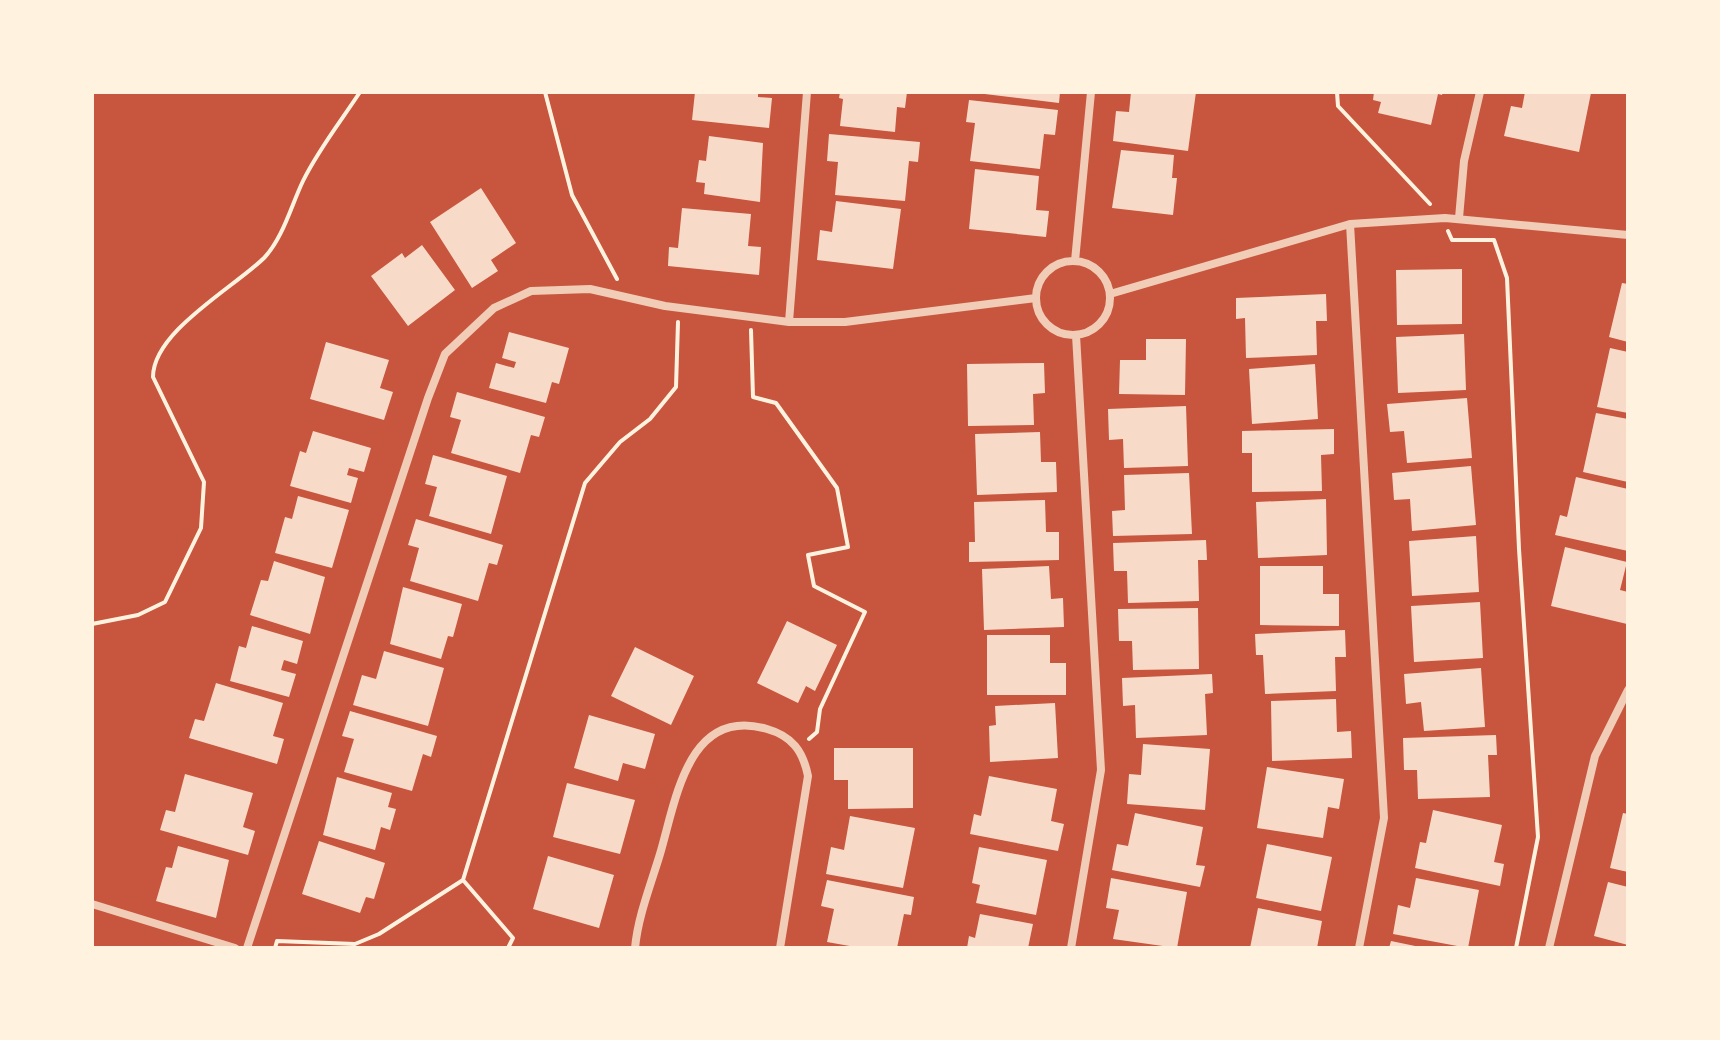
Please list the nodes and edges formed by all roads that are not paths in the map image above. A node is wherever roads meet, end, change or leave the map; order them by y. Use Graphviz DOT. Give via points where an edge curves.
graph roads {
  1 [pos="807,92"];
  2 [pos="1091,92"];
  3 [pos="1480,92"];
  4 [pos="1459,218"];
  5 [pos="1350,224"];
  6 [pos="1628,235"];
  7 [pos="1075,261"];
  8 [pos="1110,294"];
  9 [pos="1036,298"];
  10 [pos="789,322"];
  11 [pos="1076,335"];
  12 [pos="1628,690"];
  13 [pos="1618,708"];
  14 [pos="1628,713"];
  15 [pos="92,904"];
  16 [pos="235,948"];
  17 [pos="247,948"];
  18 [pos="635,948"];
  19 [pos="780,948"];
  20 [pos="1071,948"];
  21 [pos="1359,948"];
  22 [pos="1549,948"];
  1 -- 10 [label="street"];
  2 -- 7 [label="street"];
  3 -- 4 [label="street" via="1464,161"];
  4 -- 5 [label="street"];
  4 -- 6 [label="street"];
  5 -- 8 [label="street"];
  5 -- 21 [label="street" via="1384,818"];
  7 -- 8 [label="street" via="1094,267"];
  7 -- 9 [label="street" via="1053,267"];
  8 -- 11 [label="street" via="1098,326"];
  9 -- 10 [label="street" via="845,322"];
  9 -- 11 [label="street" via="1050,327"];
  10 -- 17 [label="street" via="665,306 590,289 531,291 494,308 445,354"];
  11 -- 20 [label="street" via="1101,770"];
  12 -- 13 [label="street"];
  13 -- 14 [label="street"];
  13 -- 22 [label="street" via="1595,756"];
  15 -- 16 [label="street"];
  18 -- 19 [label="street" via="687,763 707,739 738,725 790,739 808,776"];
}
